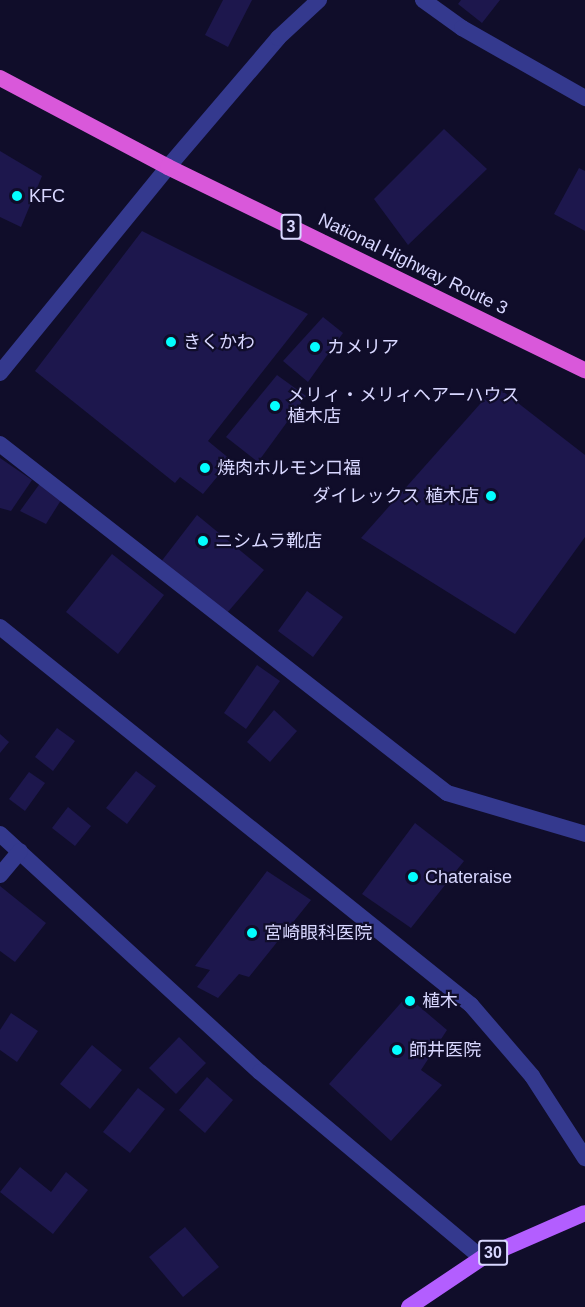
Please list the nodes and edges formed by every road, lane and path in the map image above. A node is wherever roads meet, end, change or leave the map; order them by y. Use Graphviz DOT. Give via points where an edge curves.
graph roads {
  1 [pos="319,0"];
  2 [pos="423,0"];
  3 [pos="0,78"];
  4 [pos="585,98"];
  5 [pos="168,167"];
  6 [pos="585,370"];
  7 [pos="0,373"];
  8 [pos="0,444"];
  9 [pos="0,627"];
  10 [pos="0,834"];
  11 [pos="585,834"];
  12 [pos="20,851"];
  13 [pos="0,875"];
  14 [pos="585,1158"];
  15 [pos="585,1213"];
  16 [pos="482,1258"];
  17 [pos="409,1307"];
  1 -- 5 [label="street" via="278,38"];
  2 -- 4 [label="street" via="462,28"];
  3 -- 5 [label="highway, National Highway Route 3 / 3"];
  5 -- 6 [label="highway, National Highway Route 3 / 3"];
  5 -- 7 [label="street"];
  8 -- 11 [label="street" via="447,793"];
  9 -- 14 [label="street" via="471,1005 532,1076"];
  10 -- 12 [label="street"];
  12 -- 13 [label="street"];
  12 -- 16 [label="street" via="260,1072"];
  15 -- 16 [label="main road, 30"];
  16 -- 17 [label="main road, 30"];
}
